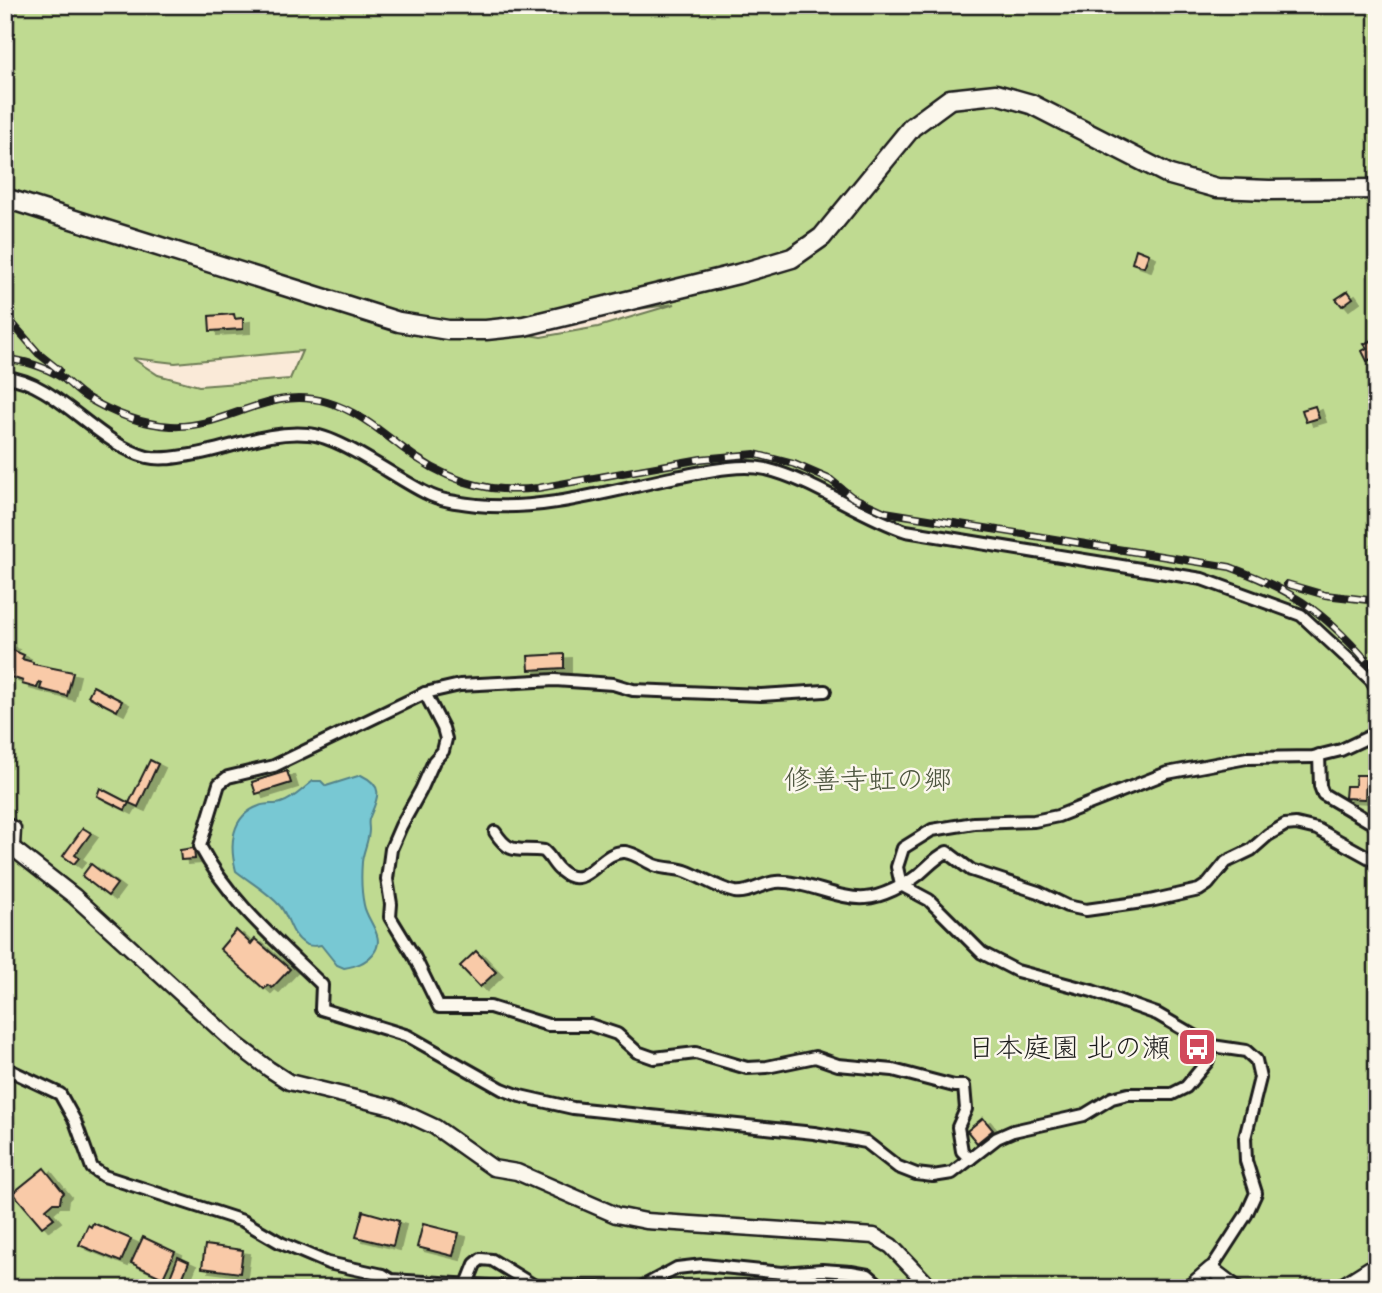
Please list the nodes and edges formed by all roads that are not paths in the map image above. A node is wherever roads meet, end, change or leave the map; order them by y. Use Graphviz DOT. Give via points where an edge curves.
graph roads {
  1 [pos="1377,189"];
  2 [pos="5,198"];
  3 [pos="5,377"];
  4 [pos="1377,690"];
  5 [pos="825,691"];
  6 [pos="425,693"];
  7 [pos="1377,733"];
  8 [pos="1319,755"];
  9 [pos="5,825"];
  10 [pos="1377,826"];
  11 [pos="495,832"];
  12 [pos="7,844"];
  13 [pos="1377,862"];
  14 [pos="901,885"];
  15 [pos="1212,1046"];
  16 [pos="5,1068"];
  17 [pos="970,1159"];
  18 [pos="1377,1264"];
  19 [pos="1211,1269"];
  20 [pos="467,1284"];
  21 [pos="534,1286"];
  22 [pos="629,1288"];
  23 [pos="640,1288"];
  24 [pos="883,1288"];
  25 [pos="931,1288"];
  26 [pos="1189,1288"];
  27 [pos="1236,1288"];
  28 [pos="1339,1288"];
  1 -- 2 [label="street" via="1217,188 1170,175 1031,104 996,94 950,99 912,127 822,237 792,258 537,323 486,330 399,322"];
  3 -- 4 [label="street" via="33,384 106,436 146,457 211,453 280,433 310,433 337,443 429,495 476,505 549,503 703,472 764,469 906,531 1202,579 1301,615"];
  5 -- 6 [label="street" via="761,695 633,690 555,680 460,685"];
  6 -- 17 [label="street" via="446,739 391,849 387,879 390,917 439,1007 490,1007 548,1025 590,1025 617,1034 637,1052 654,1058 696,1053 747,1068 815,1057 964,1086 966,1109 958,1127 962,1151"];
  6 -- 17 [label="street" via="274,766 228,777 219,784 210,810 200,846 213,872 322,985 321,1009 408,1036 502,1089 544,1103 866,1142 898,1167 916,1174 952,1173"];
  7 -- 8 [label="street"];
  8 -- 10 [label="street" via="1323,794"];
  8 -- 14 [label="street" via="1247,758 1182,769 1034,821 932,830 903,848 897,867"];
  9 -- 12 [label="street" via="13,829"];
  11 -- 14 [label="street" via="509,849 544,851 568,877 592,873 610,854 625,852 736,892 780,882 867,898"];
  12 -- 25 [label="street" via="74,896 236,1044 289,1082 391,1107 435,1127 493,1168 517,1172 616,1215 646,1221 874,1236 891,1246"];
  13 -- 14 [label="street" via="1317,829 1296,824 1285,825 1227,862 1199,890 1108,908 1067,906 971,870 947,852"];
  14 -- 15 [label="street" via="929,900 982,953 1017,971 1157,1014"];
  15 -- 17 [label="street" via="1200,1071 1172,1094 1112,1098 1084,1115 1013,1131"];
  15 -- 19 [label="street" via="1246,1051 1256,1060 1260,1078 1245,1138 1256,1194"];
  16 -- 20 [label="street" via="60,1094 92,1168 104,1176 243,1221 328,1263 391,1280"];
  18 -- 28 [label="street"];
  19 -- 26 [label="street"];
  19 -- 27 [label="street"];
  20 -- 21 [label="street"];
  20 -- 21 [label="street" via="481,1259 492,1260"];
  21 -- 22 [label="street"];
  23 -- 24 [label="street" via="677,1268 703,1265 782,1273 851,1272 868,1275"];
}
